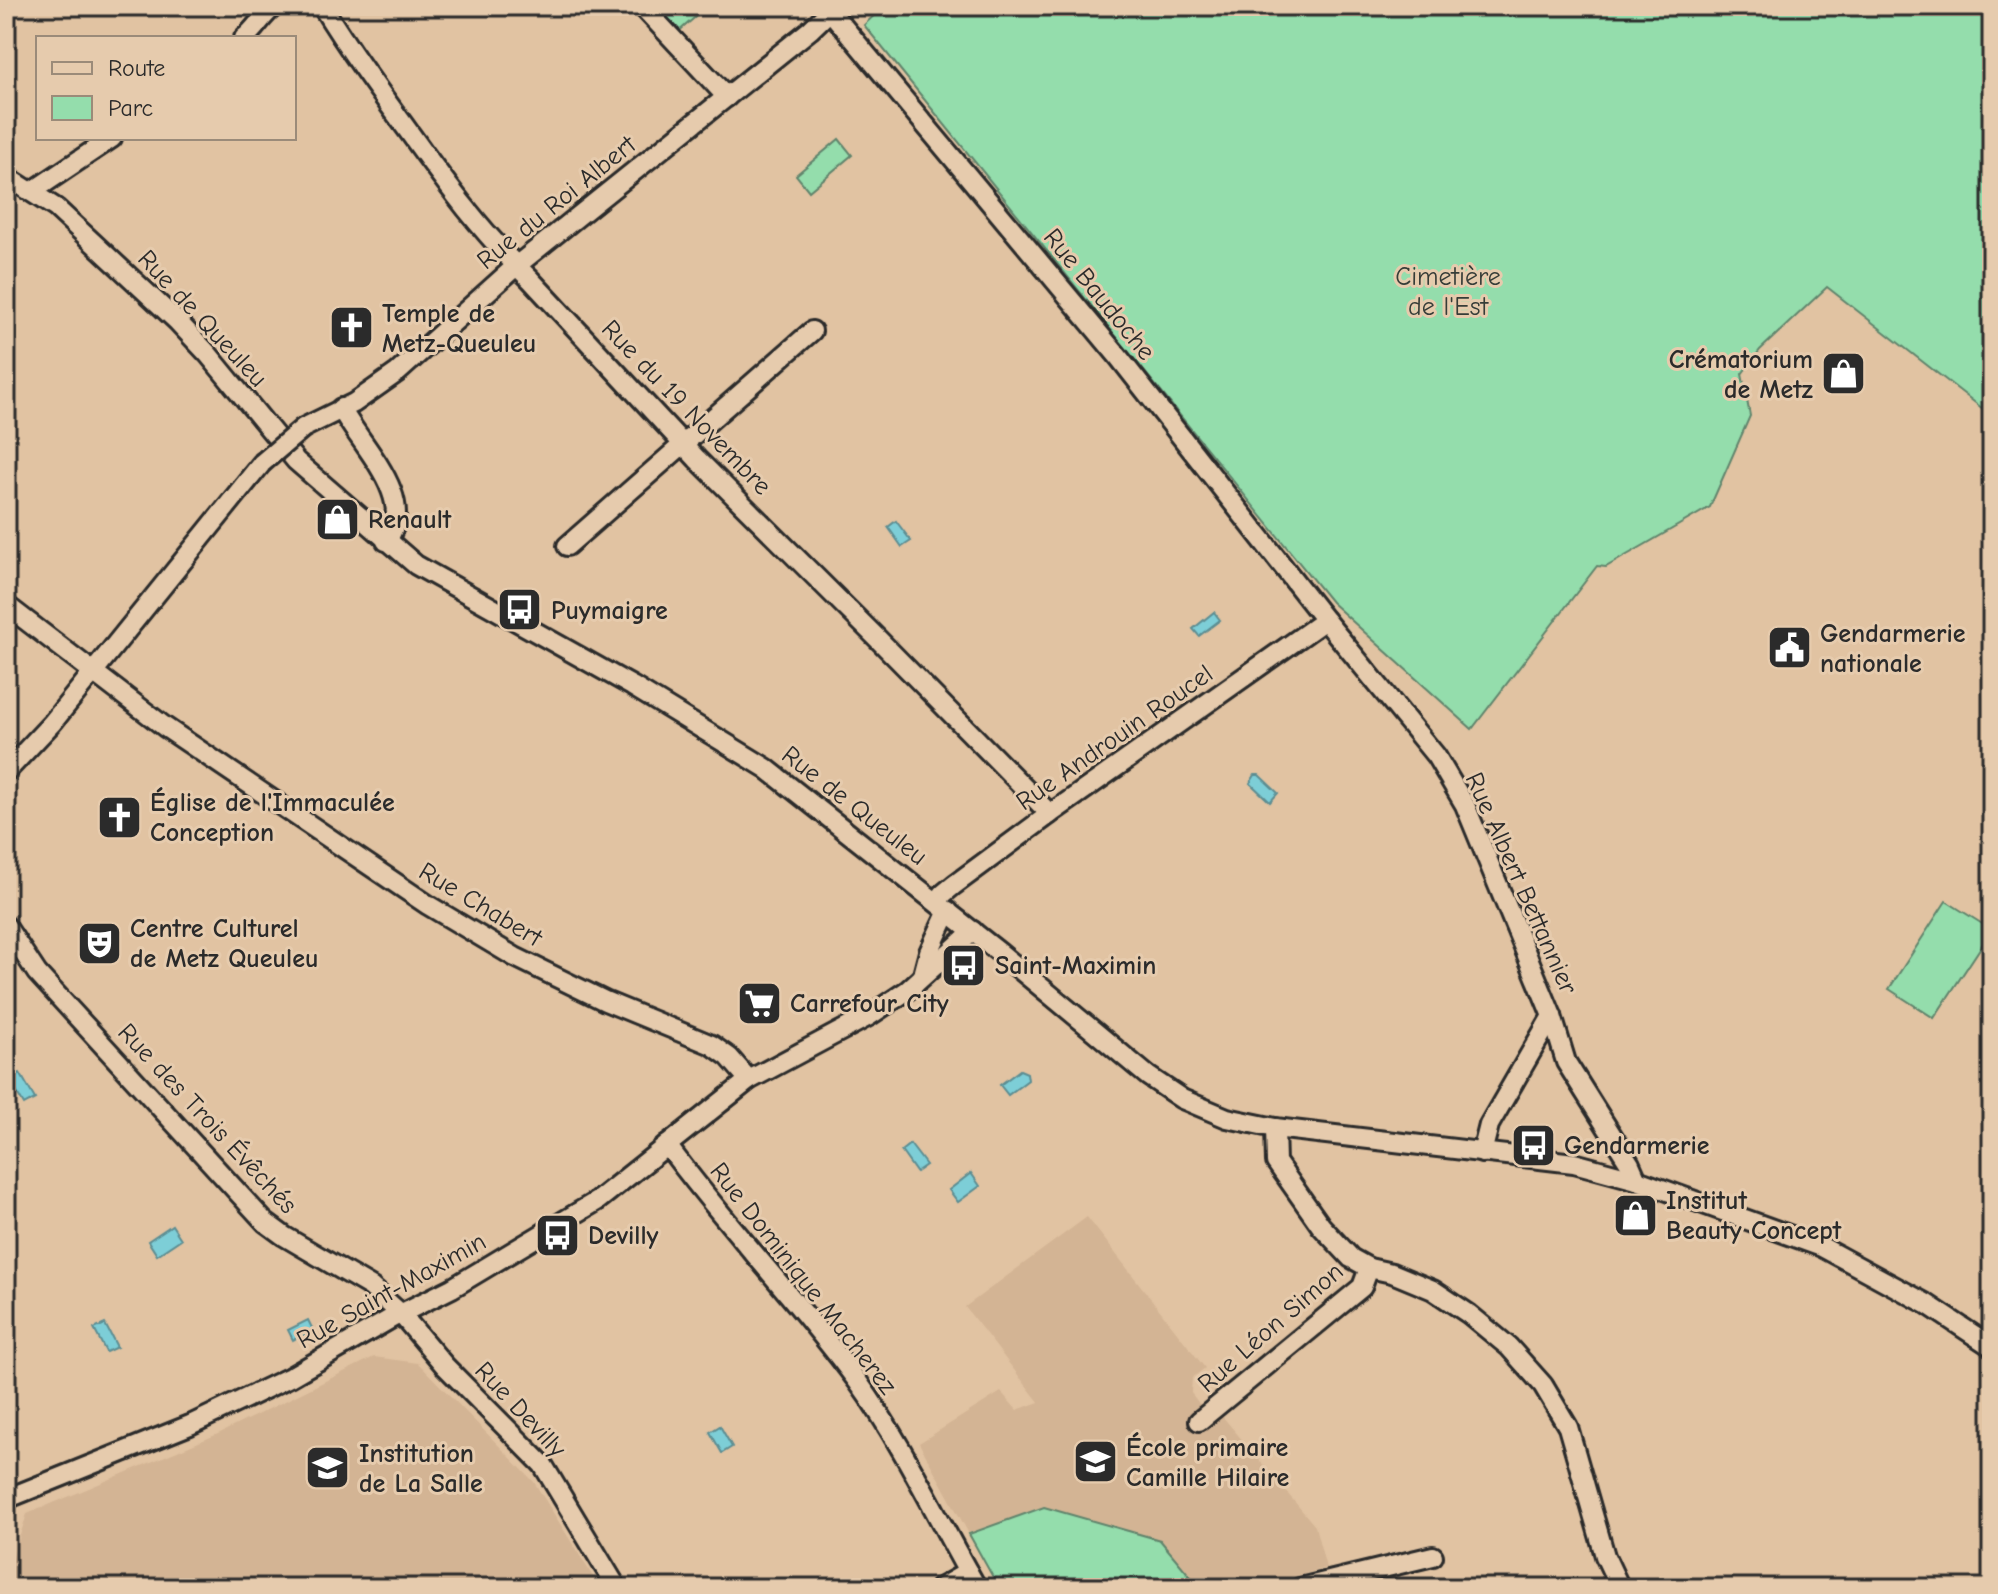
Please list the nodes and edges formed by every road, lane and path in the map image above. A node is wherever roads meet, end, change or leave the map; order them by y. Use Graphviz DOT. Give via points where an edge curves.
graph roads {
  1 [pos="275,6"];
  2 [pos="322,6"];
  3 [pos="642,6"];
  4 [pos="831,8"];
  5 [pos="247,36"];
  6 [pos="727,97"];
  7 [pos="109,140"];
  8 [pos="6,176"];
  9 [pos="33,191"];
  10 [pos="516,266"];
  11 [pos="812,331"];
  12 [pos="341,408"];
  13 [pos="684,443"];
  14 [pos="386,541"];
  15 [pos="567,546"];
  16 [pos="6,605"];
  17 [pos="1325,620"];
  18 [pos="93,673"];
  19 [pos="6,772"];
  20 [pos="1050,814"];
  21 [pos="943,907"];
  22 [pos="6,926"];
  23 [pos="973,931"];
  24 [pos="923,975"];
  25 [pos="1552,1016"];
  26 [pos="749,1080"];
  27 [pos="1275,1128"];
  28 [pos="667,1145"];
  29 [pos="1482,1153"];
  30 [pos="1637,1180"];
  31 [pos="1369,1268"];
  32 [pos="401,1314"];
  33 [pos="1992,1347"];
  34 [pos="1199,1421"];
  35 [pos="6,1499"];
  36 [pos="1433,1556"];
  37 [pos="972,1580"];
  38 [pos="617,1588"];
  39 [pos="940,1588"];
  40 [pos="1300,1588"];
  41 [pos="1620,1588"];
  1 -- 5 [label="street" via="260,16 257,28"];
  2 -- 10 [label="street, Rue du 19 Novembre" via="467,213"];
  3 -- 6 [label="street"];
  4 -- 6 [label="street, Rue du Roi Albert"];
  4 -- 17 [label="street, Rue Baudoche" via="1117,355"];
  6 -- 10 [label="street, Rue du Roi Albert"];
  7 -- 9 [label="street"];
  8 -- 9 [label="street, Rue de Queuleu"];
  9 -- 14 [label="street, Rue de Queuleu" via="178,322 296,461"];
  10 -- 12 [label="street, Rue du Roi Albert" via="398,372"];
  10 -- 13 [label="street, Rue du 19 Novembre"];
  11 -- 13 [label="street"];
  12 -- 14 [label="street" via="391,490 394,523"];
  12 -- 18 [label="street, Rue du Roi Albert, bridge" via="303,428 262,463"];
  13 -- 15 [label="street"];
  13 -- 20 [label="street, Rue du 19 Novembre"];
  14 -- 21 [label="street, Rue de Queuleu" via="430,574 766,768"];
  16 -- 18 [label="street, Rue Chabert"];
  17 -- 20 [label="street, Rue Androuin Roucel"];
  17 -- 25 [label="street, Rue Albert Bettannier" via="1436,756 1465,805"];
  18 -- 19 [label="street"];
  18 -- 26 [label="street, Rue Chabert" via="428,905 515,957 712,1045"];
  20 -- 21 [label="street, Rue Androuin Roucel" via="943,894"];
  21 -- 23 [label="street, Rue de Queuleu"];
  21 -- 24 [label="street"];
  22 -- 32 [label="street, Rue des Trois Évêchés" via="37,973 265,1222 371,1287"];
  23 -- 24 [label="street, Rue Saint-Maximin"];
  23 -- 27 [label="street, Rue de Queuleu" via="1182,1099 1227,1118"];
  24 -- 26 [label="street, Rue Saint-Maximin" via="869,1016"];
  25 -- 29 [label="street, Rue Albert Bettannier" via="1489,1125"];
  25 -- 30 [label="street, Rue Albert Bettannier" via="1566,1062"];
  26 -- 28 [label="street, Rue Saint-Maximin"];
  27 -- 29 [label="street, Rue de Queuleu"];
  27 -- 31 [label="street" via="1276,1162 1321,1226 1351,1258"];
  28 -- 32 [label="street, Rue Saint-Maximin" via="597,1201"];
  28 -- 37 [label="street, Rue Dominique Macherez" via="860,1385"];
  29 -- 30 [label="street, Rue de Queuleu" via="1574,1163"];
  30 -- 33 [label="street, Rue de Queuleu" via="1822,1247 1927,1304"];
  31 -- 34 [label="street, Rue Léon Simon" via="1362,1287"];
  31 -- 41 [label="street" via="1433,1290 1469,1314 1543,1385 1568,1427 1605,1556"];
  32 -- 35 [label="street, Rue Saint-Maximin" via="290,1377 190,1425"];
  32 -- 38 [label="street, Rue Devilly" via="543,1465"];
  36 -- 40 [label="street"];
  37 -- 39 [label="street"];
}
